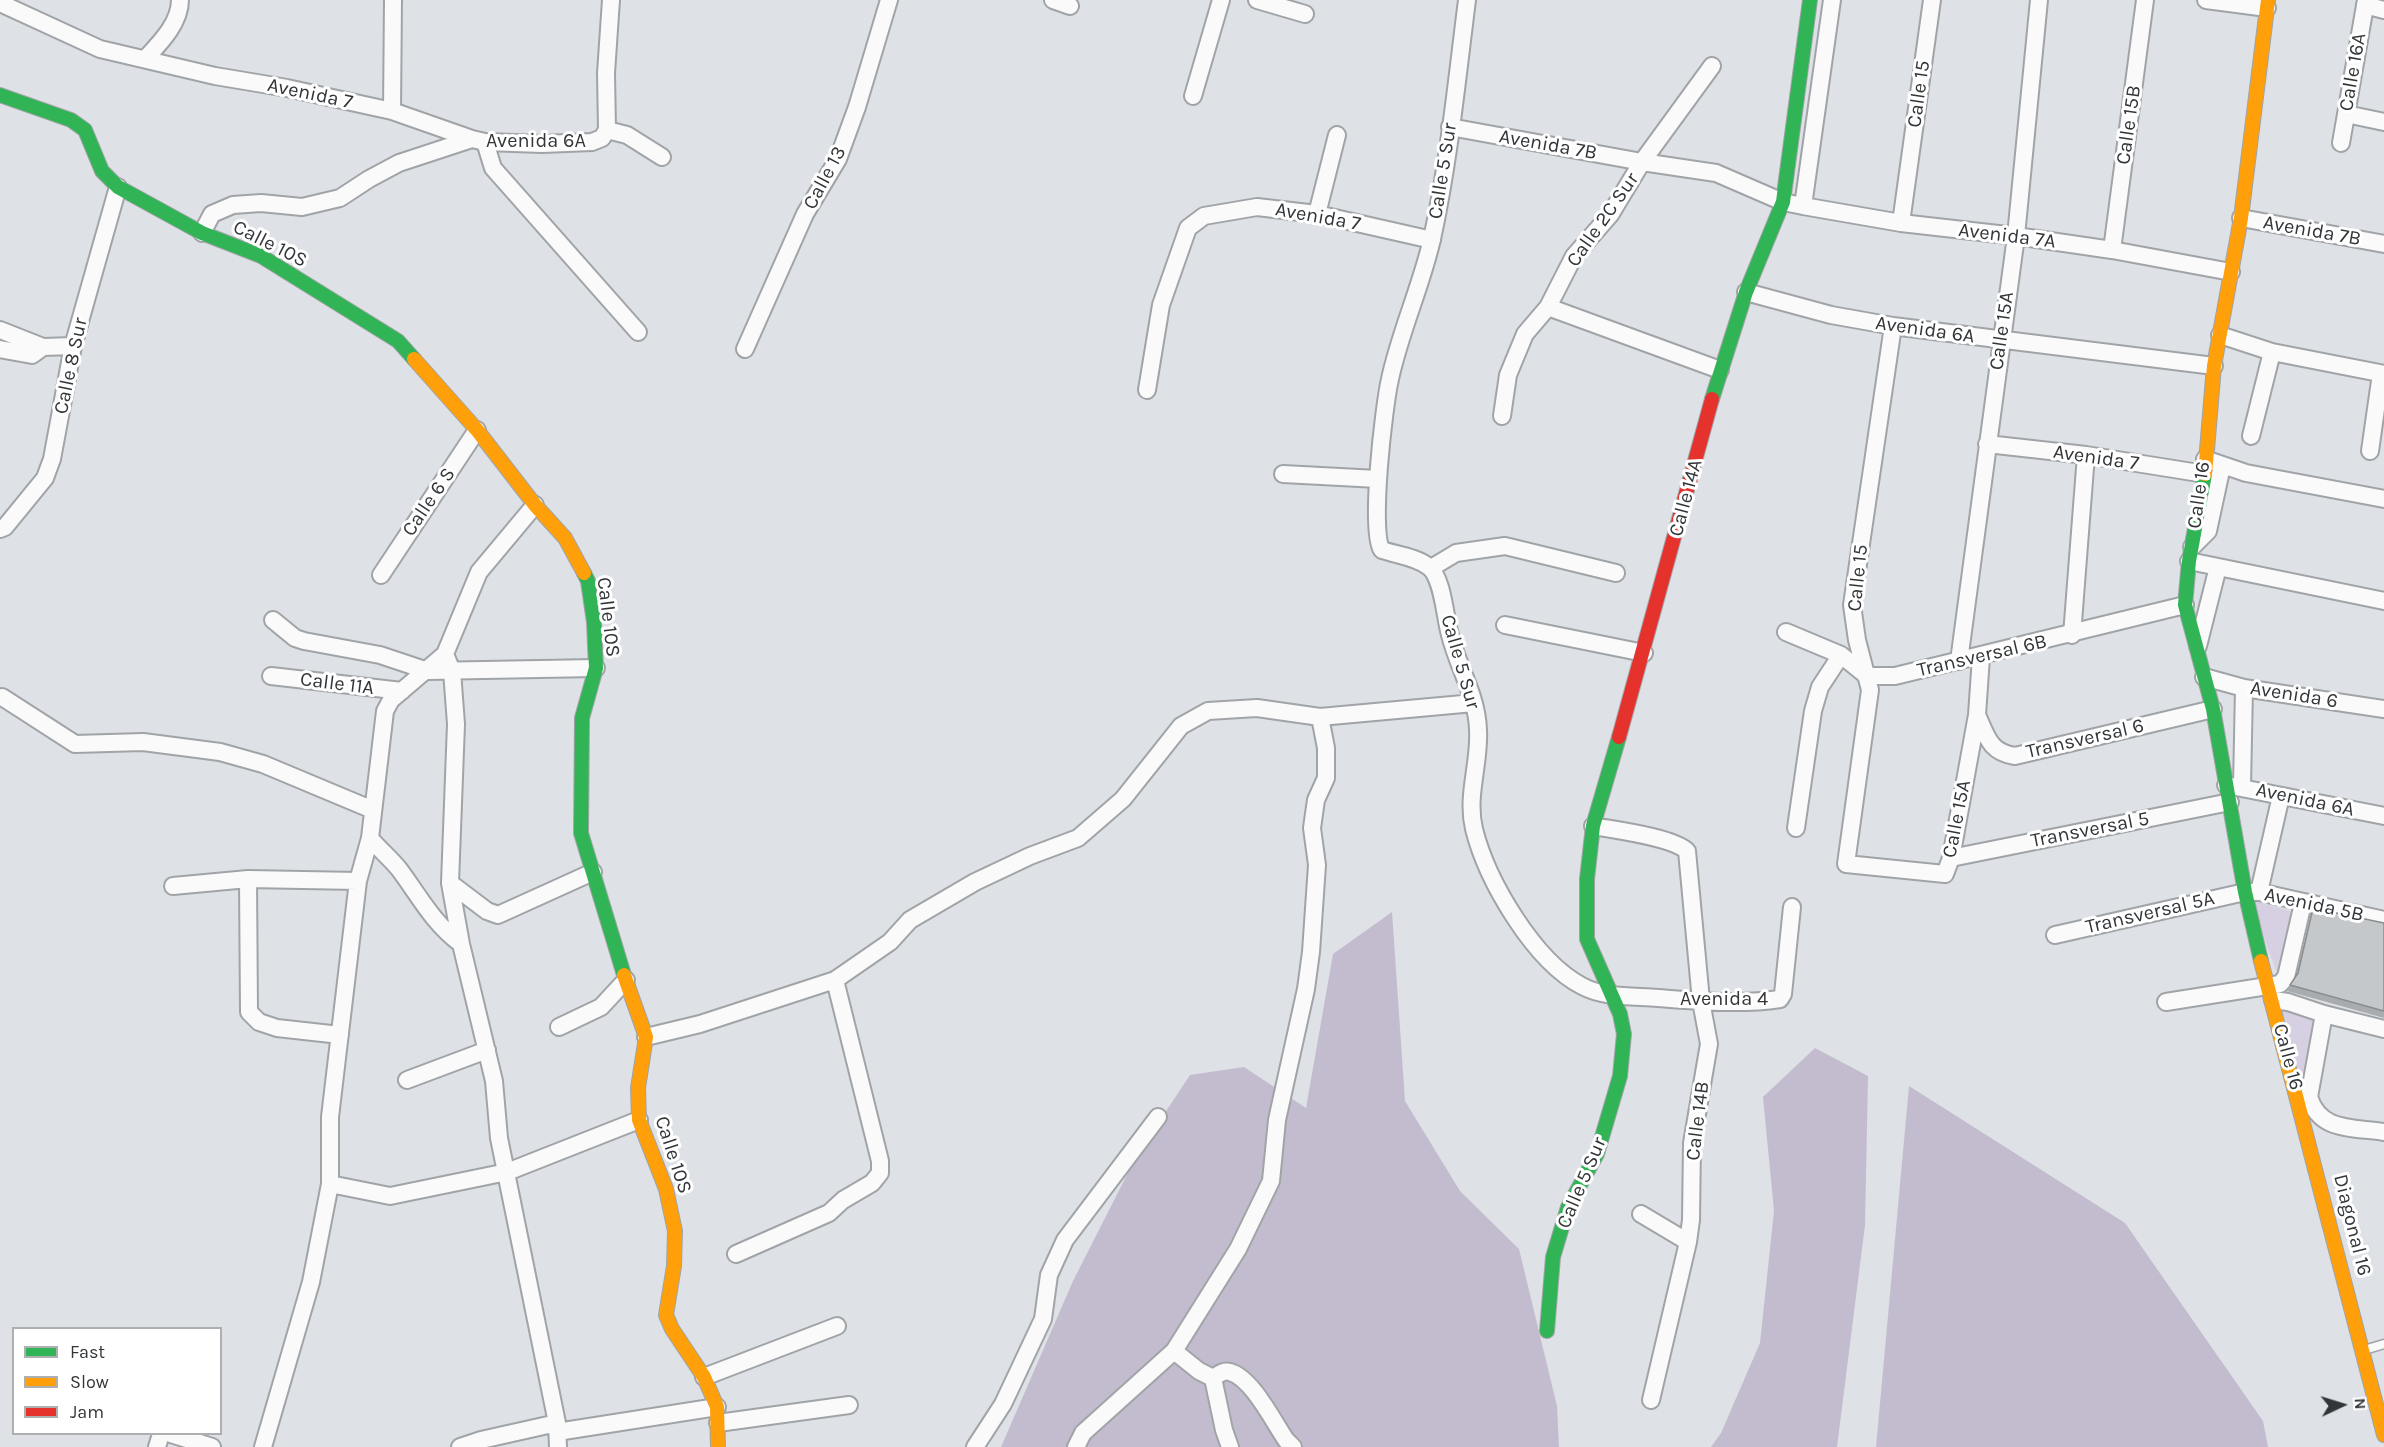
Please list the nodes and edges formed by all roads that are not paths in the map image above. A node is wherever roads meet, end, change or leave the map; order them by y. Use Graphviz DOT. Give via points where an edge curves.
graph roads {
  1 [pos="180,0"];
  2 [pos="393,0"];
  3 [pos="611,0"];
  4 [pos="889,0"];
  5 [pos="1053,0"];
  6 [pos="1221,0"];
  7 [pos="1257,0"];
  8 [pos="1467,0"];
  9 [pos="1810,0"];
  10 [pos="1832,0"];
  11 [pos="1932,0"];
  12 [pos="2039,0"];
  13 [pos="2145,0"];
  14 [pos="2206,0"];
  15 [pos="2365,2"];
  16 [pos="0,3"];
  17 [pos="2267,4"];
  18 [pos="1070,6"];
  19 [pos="2384,10"];
  20 [pos="1305,14"];
  21 [pos="146,58"];
  22 [pos="1712,66"];
  23 [pos="0,95"];
  24 [pos="1193,96"];
  25 [pos="392,111"];
  26 [pos="2346,114"];
  27 [pos="2384,122"];
  28 [pos="1450,127"];
  29 [pos="607,130"];
  30 [pos="1336,135"];
  31 [pos="478,141"];
  32 [pos="2341,143"];
  33 [pos="662,157"];
  34 [pos="1642,162"];
  35 [pos="118,187"];
  36 [pos="1783,202"];
  37 [pos="1803,206"];
  38 [pos="1317,214"];
  39 [pos="2241,218"];
  40 [pos="1900,223"];
  41 [pos="202,232"];
  42 [pos="2016,236"];
  43 [pos="1432,240"];
  44 [pos="2384,244"];
  45 [pos="2112,250"];
  46 [pos="2231,272"];
  47 [pos="1746,292"];
  48 [pos="1548,307"];
  49 [pos="1893,326"];
  50 [pos="0,330"];
  51 [pos="638,332"];
  52 [pos="2220,335"];
  53 [pos="2000,340"];
  54 [pos="74,346"];
  55 [pos="43,347"];
  56 [pos="0,349"];
  57 [pos="745,349"];
  58 [pos="2272,352"];
  59 [pos="2214,366"];
  60 [pos="1720,370"];
  61 [pos="2383,374"];
  62 [pos="1147,390"];
  63 [pos="1502,416"];
  64 [pos="477,430"];
  65 [pos="2251,435"];
  66 [pos="1987,444"];
  67 [pos="2370,451"];
  68 [pos="2086,455"];
  69 [pos="2205,466"];
  70 [pos="2222,466"];
  71 [pos="1284,474"];
  72 [pos="1378,479"];
  73 [pos="2384,499"];
  74 [pos="536,505"];
  75 [pos="0,529"];
  76 [pos="2190,554"];
  77 [pos="2218,567"];
  78 [pos="1431,568"];
  79 [pos="1616,573"];
  80 [pos="381,575"];
  81 [pos="2384,601"];
  82 [pos="2185,605"];
  83 [pos="273,620"];
  84 [pos="1505,625"];
  85 [pos="1786,632"];
  86 [pos="2072,635"];
  87 [pos="2198,647"];
  88 [pos="1644,653"];
  89 [pos="445,654"];
  90 [pos="1841,655"];
  91 [pos="1981,657"];
  92 [pos="1959,661"];
  93 [pos="596,668"];
  94 [pos="428,670"];
  95 [pos="452,670"];
  96 [pos="271,676"];
  97 [pos="1867,676"];
  98 [pos="2204,678"];
  99 [pos="2244,688"];
  100 [pos="402,691"];
  101 [pos="2,697"];
  102 [pos="1474,703"];
  103 [pos="2213,709"];
  104 [pos="2384,709"];
  105 [pos="1977,715"];
  106 [pos="1320,717"];
  107 [pos="2234,786"];
  108 [pos="2281,795"];
  109 [pos="2230,802"];
  110 [pos="373,810"];
  111 [pos="2384,816"];
  112 [pos="1593,826"];
  113 [pos="1796,828"];
  114 [pos="370,838"];
  115 [pos="1948,866"];
  116 [pos="593,872"];
  117 [pos="248,879"];
  118 [pos="358,881"];
  119 [pos="450,883"];
  120 [pos="173,886"];
  121 [pos="2252,892"];
  122 [pos="2303,903"];
  123 [pos="1792,907"];
  124 [pos="2384,920"];
  125 [pos="2055,935"];
  126 [pos="461,944"];
  127 [pos="626,980"];
  128 [pos="835,980"];
  129 [pos="2270,993"];
  130 [pos="1612,995"];
  131 [pos="1701,1001"];
  132 [pos="2166,1002"];
  133 [pos="2324,1014"];
  134 [pos="559,1027"];
  135 [pos="2384,1029"];
  136 [pos="340,1035"];
  137 [pos="646,1037"];
  138 [pos="487,1050"];
  139 [pos="407,1080"];
  140 [pos="1158,1117"];
  141 [pos="639,1120"];
  142 [pos="2308,1130"];
  143 [pos="2384,1132"];
  144 [pos="507,1172"];
  145 [pos="330,1184"];
  146 [pos="1641,1214"];
  147 [pos="1688,1242"];
  148 [pos="736,1254"];
  149 [pos="837,1326"];
  150 [pos="1546,1331"];
  151 [pos="2384,1344"];
  152 [pos="2364,1350"];
  153 [pos="1174,1351"];
  154 [pos="704,1377"];
  155 [pos="1213,1378"];
  156 [pos="1652,1400"];
  157 [pos="849,1405"];
  158 [pos="718,1415"];
  159 [pos="557,1434"];
  160 [pos="174,1435"];
  161 [pos="2384,1435"];
  162 [pos="482,1443"];
  163 [pos="1285,1445"];
  164 [pos="212,1447"];
  165 [pos="263,1447"];
  166 [pos="460,1447"];
  167 [pos="718,1447"];
  168 [pos="975,1447"];
  169 [pos="1076,1447"];
  170 [pos="1230,1447"];
  1 -- 21 [label="street" via="167,35"];
  2 -- 25 [label="street"];
  3 -- 29 [label="street"];
  4 -- 57 [label="street, Calle 13" via="838,159 805,214"];
  5 -- 18 [label="street"];
  6 -- 24 [label="street"];
  7 -- 20 [label="street"];
  8 -- 28 [label="street, Calle 5 Sur"];
  9 -- 36 [label="street, Calle 14A"];
  10 -- 37 [label="street"];
  11 -- 40 [label="street, Calle 15"];
  12 -- 42 [label="street, Calle 15A"];
  13 -- 45 [label="street, Calle 15B"];
  14 -- 17 [label="street"];
  15 -- 19 [label="street"];
  15 -- 26 [label="street, Calle 16A"];
  16 -- 21 [label="street" via="100,49"];
  17 -- 39 [label="street, Calle 16"];
  21 -- 25 [label="street, Avenida 7" via="215,76"];
  22 -- 34 [label="street, Calle 2C Sur"];
  23 -- 35 [label="street, Calle 10S" via="71,120 85,130 102,171"];
  25 -- 31 [label="street, Avenida 7"];
  26 -- 27 [label="street"];
  26 -- 32 [label="street, Calle 16A"];
  28 -- 34 [label="street, Avenida 7B"];
  28 -- 43 [label="street, Calle 5 Sur"];
  29 -- 31 [label="street, Avenida 6A" via="602,138 592,142"];
  29 -- 33 [label="street, Avenida 6A" via="627,135"];
  30 -- 38 [label="street"];
  31 -- 41 [label="street, Avenida 6A" via="399,163 340,198 302,207 233,205 212,214"];
  31 -- 51 [label="street" via="494,168"];
  34 -- 36 [label="street, Avenida 7B" via="1716,173"];
  34 -- 48 [label="street, Calle 2C Sur" via="1610,215 1574,256"];
  35 -- 41 [label="street, Calle 10S"];
  35 -- 54 [label="street, Calle 8 Sur"];
  36 -- 37 [label="street, Avenida 7A"];
  36 -- 47 [label="street, Calle 14A"];
  37 -- 40 [label="street, Avenida 7A"];
  38 -- 43 [label="street, Avenida 7"];
  38 -- 62 [label="street, Avenida 7" via="1257,207 1204,216 1188,228 1161,305"];
  39 -- 44 [label="street, Avenida 7B"];
  39 -- 46 [label="street, Calle 16"];
  40 -- 42 [label="street, Avenida 7A"];
  41 -- 64 [label="street, Calle 10S" via="261,256 398,341"];
  42 -- 45 [label="street, Avenida 7A"];
  42 -- 53 [label="street, Calle 15A"];
  43 -- 72 [label="street, Calle 5 Sur" via="1390,380"];
  45 -- 46 [label="street, Avenida 7A"];
  46 -- 52 [label="street, Calle 16"];
  47 -- 49 [label="street, Avenida 6A" via="1831,315"];
  47 -- 60 [label="street, Calle 14A"];
  48 -- 60 [label="street"];
  48 -- 63 [label="street, Calle 2C Sur" via="1525,334 1508,375"];
  49 -- 53 [label="street, Avenida 6A"];
  49 -- 97 [label="street, Calle 15" via="1852,605"];
  50 -- 55 [label="street"];
  52 -- 58 [label="street"];
  52 -- 59 [label="street, Calle 16"];
  53 -- 59 [label="street, Avenida 6A"];
  53 -- 66 [label="street, Calle 15A"];
  54 -- 55 [label="street"];
  54 -- 75 [label="street, Calle 8 Sur" via="45,478"];
  55 -- 56 [label="street" via="32,355"];
  58 -- 61 [label="street"];
  58 -- 65 [label="street"];
  59 -- 69 [label="street, Calle 16"];
  60 -- 88 [label="street, Calle 14A"];
  61 -- 67 [label="street"];
  64 -- 74 [label="street, Calle 10S"];
  64 -- 80 [label="street, Calle 6 S"];
  66 -- 68 [label="street, Avenida 7"];
  66 -- 92 [label="street, Calle 15A"];
  68 -- 69 [label="street, Avenida 7"];
  68 -- 86 [label="street"];
  69 -- 70 [label="street, Avenida 7"];
  69 -- 76 [label="street, Calle 16"];
  70 -- 73 [label="street, Avenida 7"];
  70 -- 76 [label="street" via="2208,531"];
  71 -- 72 [label="street"];
  72 -- 78 [label="street, Calle 5 Sur" via="1379,546"];
  74 -- 89 [label="street" via="479,572"];
  74 -- 93 [label="street, Calle 10S" via="565,538 588,580"];
  76 -- 77 [label="street"];
  76 -- 82 [label="street, Calle 16"];
  77 -- 81 [label="street"];
  77 -- 87 [label="street"];
  78 -- 79 [label="street" via="1456,553 1505,546"];
  78 -- 102 [label="street, Calle 5 Sur"];
  82 -- 86 [label="street, Transversal 6B"];
  82 -- 87 [label="street, Calle 16"];
  83 -- 94 [label="street" via="304,641"];
  84 -- 88 [label="street"];
  85 -- 90 [label="street"];
  86 -- 91 [label="street, Transversal 6B"];
  87 -- 98 [label="street, Calle 16"];
  88 -- 112 [label="street, Calle 14A"];
  89 -- 94 [label="street"];
  89 -- 95 [label="street"];
  90 -- 97 [label="street"];
  90 -- 113 [label="street" via="1820,687 1813,711"];
  91 -- 92 [label="street, Transversal 6B"];
  91 -- 105 [label="street, Calle 15A"];
  92 -- 97 [label="street, Transversal 6B" via="1895,676"];
  93 -- 95 [label="street"];
  93 -- 116 [label="street, Calle 10S" via="582,718 580,775 581,833"];
  94 -- 95 [label="street"];
  94 -- 100 [label="street"];
  95 -- 119 [label="street" via="456,724"];
  96 -- 100 [label="street, Calle 11A"];
  97 -- 115 [label="street, Calle 15" via="1870,704 1846,864"];
  98 -- 99 [label="street, Avenida 6"];
  98 -- 103 [label="street, Calle 16"];
  99 -- 104 [label="street, Avenida 6"];
  99 -- 107 [label="street"];
  100 -- 110 [label="street" via="385,711"];
  101 -- 110 [label="street" via="75,744 143,742 220,752 263,764"];
  102 -- 106 [label="street"];
  102 -- 130 [label="street, Calle 5 Sur" via="1477,761 1470,795 1474,828 1490,877 1524,930 1560,973 1584,987"];
  103 -- 105 [label="street, Transversal 6" via="2014,756 1993,747"];
  103 -- 107 [label="street, Calle 16"];
  105 -- 115 [label="street, Calle 15A"];
  106 -- 128 [label="street" via="1257,708 1208,711 1181,726 1123,799 1078,838 975,882 910,920 890,942"];
  106 -- 153 [label="street" via="1326,778 1316,800 1312,828 1317,865 1311,952 1276,1120 1271,1181 1238,1249"];
  107 -- 108 [label="street, Avenida 6A"];
  107 -- 109 [label="street, Calle 16"];
  108 -- 111 [label="street, Avenida 6A"];
  108 -- 121 [label="street"];
  109 -- 115 [label="street, Transversal 5"];
  109 -- 121 [label="street, Calle 16"];
  110 -- 114 [label="street"];
  112 -- 130 [label="street, Calle 14A" via="1587,879 1587,939"];
  112 -- 131 [label="street, Calle 14B" via="1682,846 1687,851"];
  114 -- 118 [label="street"];
  114 -- 126 [label="street" via="398,868 429,914"];
  116 -- 119 [label="street" via="498,915"];
  116 -- 127 [label="street, Calle 10S"];
  117 -- 118 [label="street"];
  117 -- 120 [label="street"];
  117 -- 136 [label="street" via="249,1012 259,1022 277,1028"];
  118 -- 136 [label="street"];
  119 -- 126 [label="street"];
  121 -- 122 [label="street, Avenida 5B"];
  121 -- 125 [label="street, Transversal 5A"];
  121 -- 129 [label="street, Calle 16"];
  122 -- 124 [label="street, Avenida 5B"];
  122 -- 129 [label="street" via="2286,977"];
  123 -- 131 [label="street, Avenida 4" via="1780,999"];
  126 -- 138 [label="street"];
  127 -- 134 [label="street" via="601,1007"];
  127 -- 137 [label="street, Calle 10S"];
  128 -- 137 [label="street" via="700,1024"];
  128 -- 148 [label="street" via="880,1173 829,1213"];
  129 -- 132 [label="street"];
  129 -- 133 [label="street"];
  129 -- 142 [label="street, Calle 16"];
  130 -- 131 [label="street, Avenida 4"];
  130 -- 150 [label="street, Calle 5 Sur" via="1624,1034 1620,1076 1597,1154 1568,1207 1553,1257"];
  131 -- 147 [label="street, Calle 14B" via="1709,1044 1692,1143"];
  133 -- 135 [label="street"];
  133 -- 143 [label="street" via="2308,1097 2313,1110 2328,1123"];
  136 -- 145 [label="street" via="330,1117"];
  137 -- 141 [label="street, Calle 10S" via="638,1088"];
  138 -- 139 [label="street"];
  138 -- 144 [label="street"];
  140 -- 168 [label="street" via="1065,1240 1049,1275 1043,1319 1003,1404"];
  141 -- 144 [label="street"];
  141 -- 154 [label="street, Calle 10S" via="666,1189 675,1231 666,1315"];
  142 -- 152 [label="street, Diagonal 16"];
  144 -- 145 [label="street" via="390,1196"];
  144 -- 159 [label="street"];
  145 -- 165 [label="street" via="311,1282"];
  146 -- 147 [label="street"];
  147 -- 156 [label="street, Calle 14B"];
  149 -- 154 [label="street"];
  151 -- 152 [label="lane"];
  152 -- 161 [label="street, Diagonal 16"];
  153 -- 155 [label="street"];
  153 -- 169 [label="street" via="1083,1433"];
  154 -- 158 [label="street, Calle 10S"];
  155 -- 163 [label="street" via="1230,1372 1246,1382"];
  155 -- 170 [label="street"];
  157 -- 158 [label="street"];
  158 -- 159 [label="street"];
  158 -- 167 [label="street, Calle 10S"];
  159 -- 162 [label="street"];
  160 -- 164 [label="street"];
  162 -- 166 [label="street"];
}
